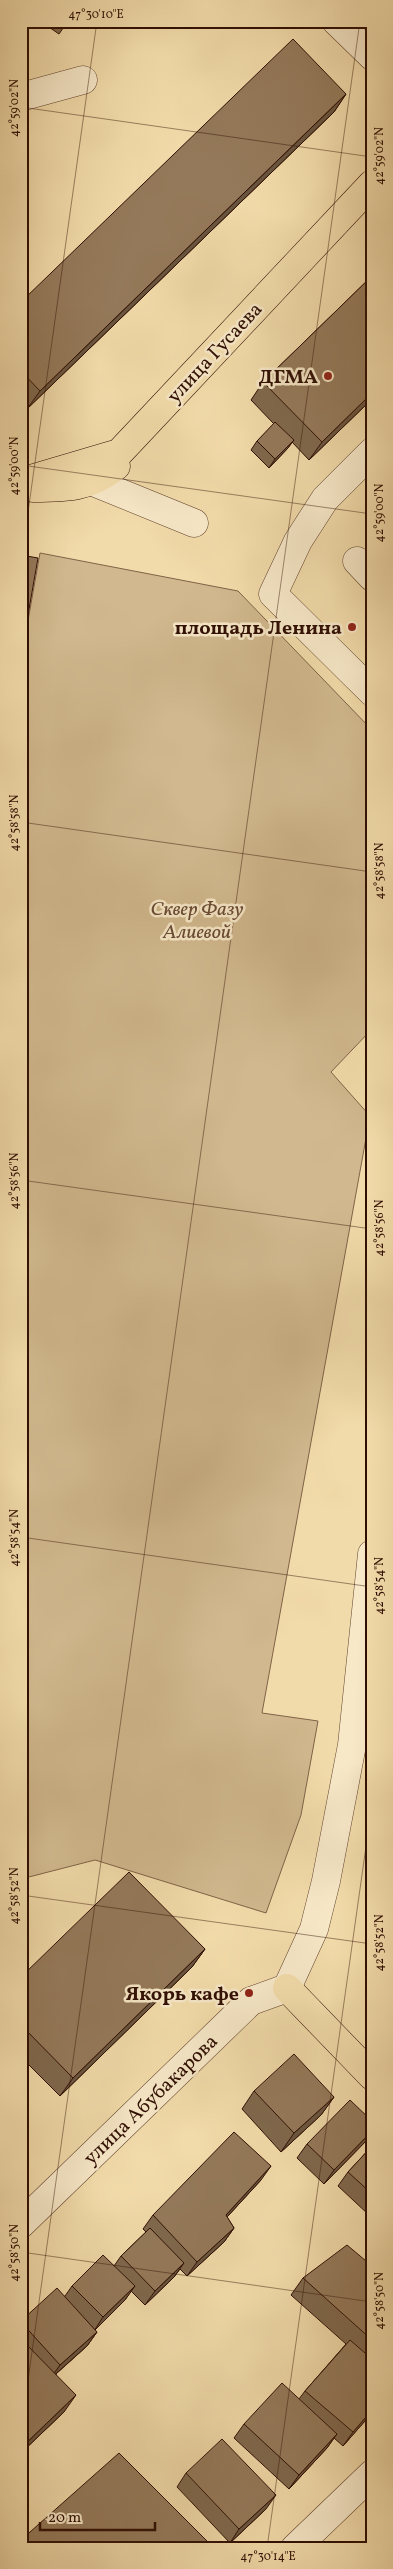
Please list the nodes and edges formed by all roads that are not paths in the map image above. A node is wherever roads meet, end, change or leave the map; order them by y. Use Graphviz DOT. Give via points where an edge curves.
graph roads {
  1 [pos="336,21"];
  2 [pos="372,56"];
  3 [pos="84,80"];
  4 [pos="21,98"];
  5 [pos="372,184"];
  6 [pos="372,199"];
  7 [pos="372,452"];
  8 [pos="91,481"];
  9 [pos="24,482"];
  10 [pos="194,523"];
  11 [pos="372,692"];
  12 [pos="372,1554"];
  13 [pos="287,1988"];
  14 [pos="372,2076"];
  15 [pos="21,2224"];
  16 [pos="372,2474"];
  17 [pos="295,2548"];
  1 -- 2 [label="street"];
  3 -- 4 [label="street"];
  5 -- 9 [label="main road, улица Гусаева" via="119,453"];
  6 -- 8 [label="main road, улица Гусаева" via="120,462 106,475"];
  7 -- 11 [label="street" via="325,499 298,541 273,594"];
  8 -- 9 [label="main road, улица Гусаева" via="72,488"];
  8 -- 10 [label="street"];
  12 -- 13 [label="street" via="352,1745 326,1880 314,1929"];
  13 -- 14 [label="main road"];
  13 -- 15 [label="street, улица Абубакарова" via="251,2001"];
  16 -- 17 [label="street"];
}
